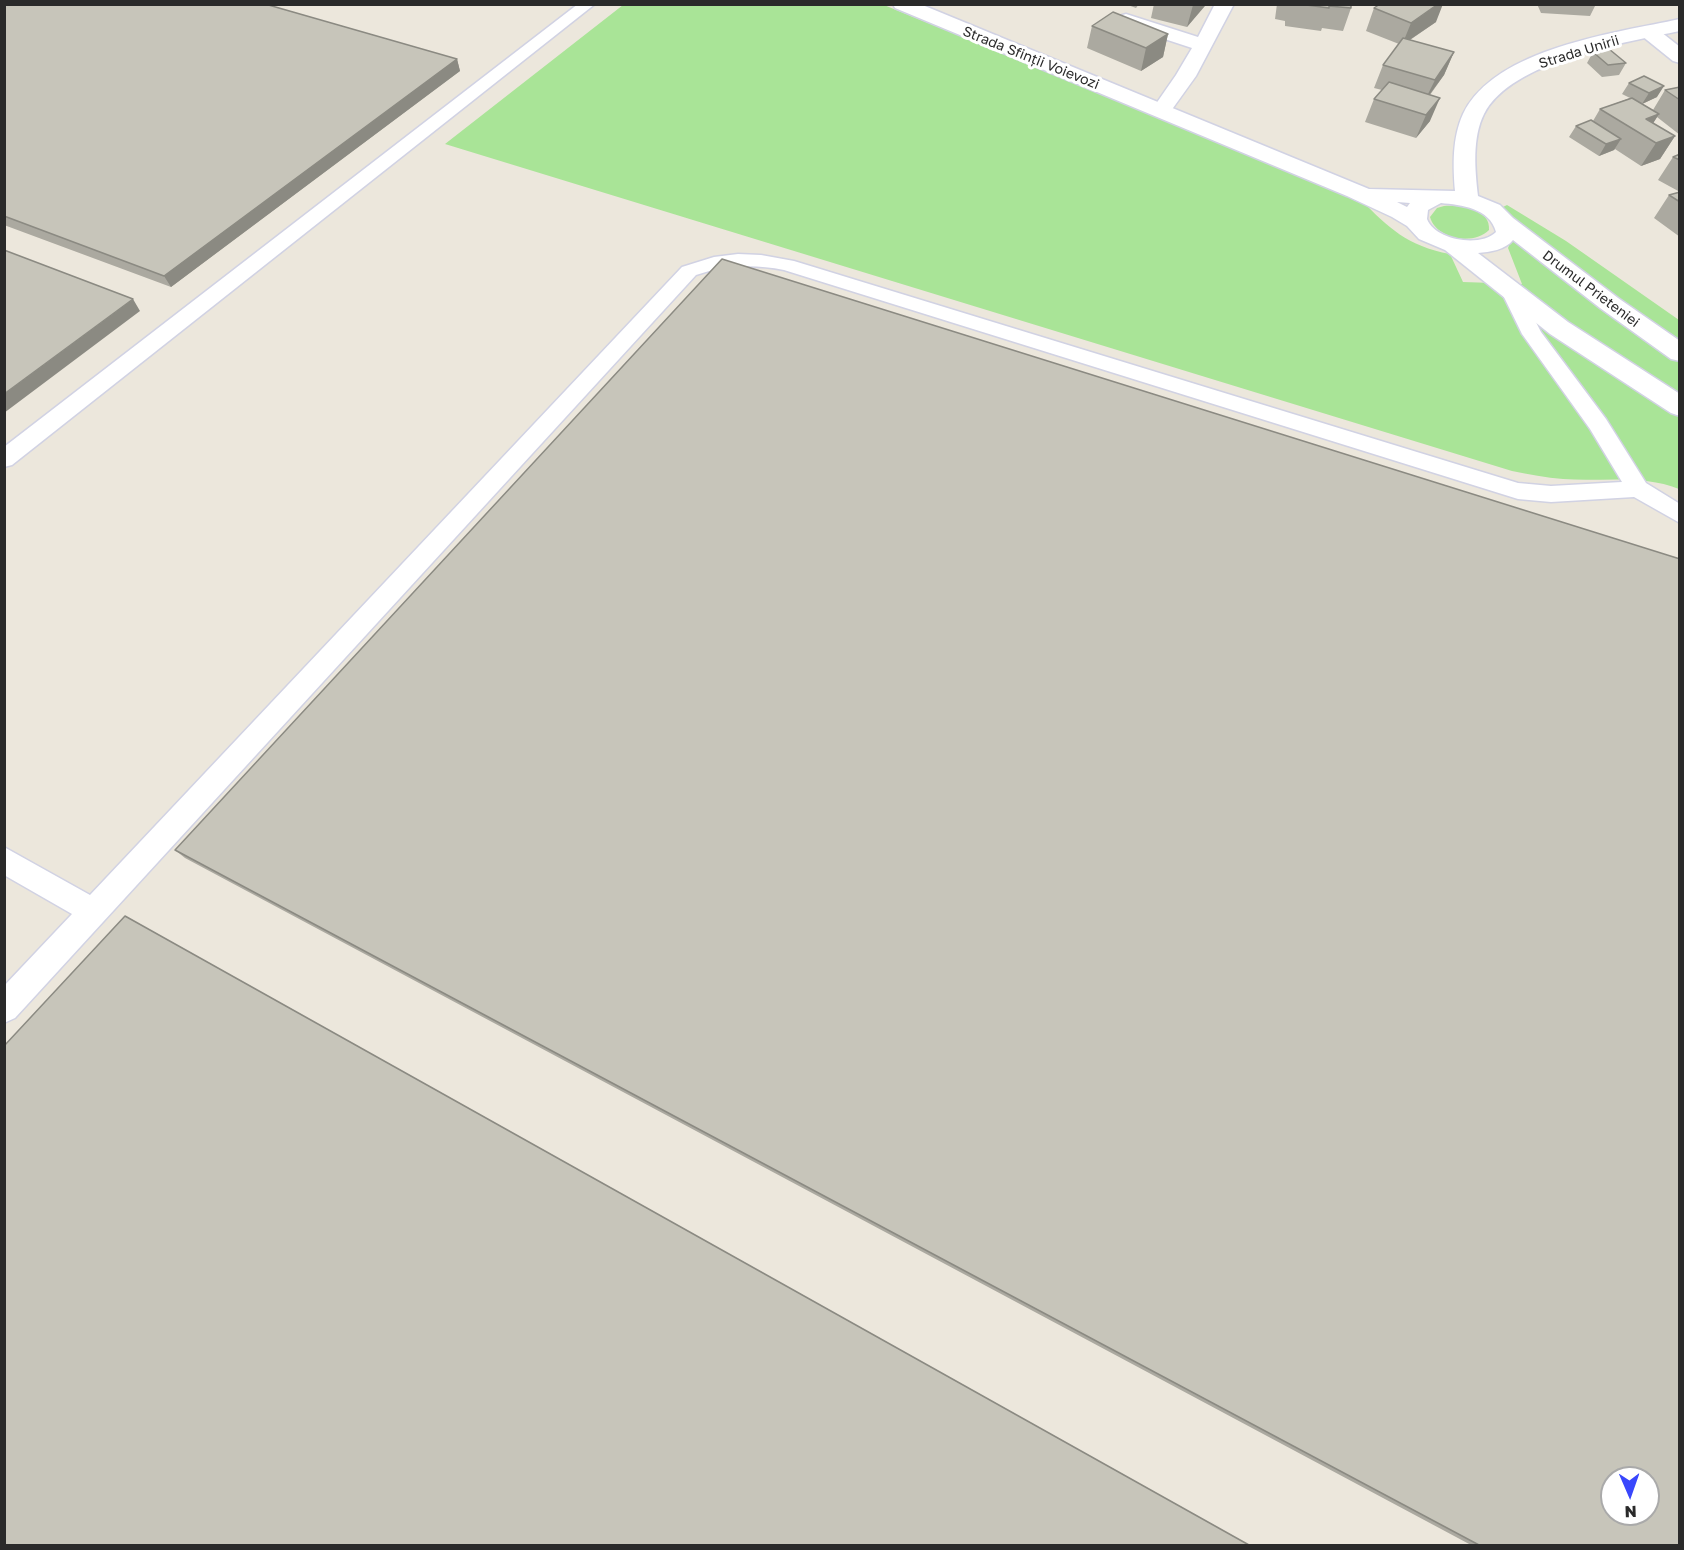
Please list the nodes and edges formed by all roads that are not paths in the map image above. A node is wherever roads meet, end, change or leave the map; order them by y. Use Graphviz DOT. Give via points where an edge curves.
graph roads {
  1 [pos="588,4"];
  2 [pos="902,4"];
  3 [pos="1225,4"];
  4 [pos="1126,20"];
  5 [pos="1680,25"];
  6 [pos="1649,32"];
  7 [pos="1203,45"];
  8 [pos="1680,57"];
  9 [pos="1161,111"];
  10 [pos="1355,191"];
  11 [pos="1438,197"];
  12 [pos="1467,199"];
  13 [pos="1416,222"];
  14 [pos="1504,223"];
  15 [pos="1454,246"];
  16 [pos="1512,293"];
  17 [pos="1680,352"];
  18 [pos="1680,407"];
  19 [pos="4,459"];
  20 [pos="1638,489"];
  21 [pos="1680,515"];
  22 [pos="4,860"];
  23 [pos="94,912"];
  24 [pos="4,1008"];
  1 -- 19 [label="lane"];
  2 -- 9 [label="street, Strada Sfinții Voievozi"];
  3 -- 7 [label="street"];
  4 -- 7 [label="street"];
  5 -- 6 [label="street, Strada Unirii"];
  6 -- 8 [label="street"];
  6 -- 12 [label="street, Strada Unirii" via="1549,58 1498,85 1475,111 1469,127"];
  7 -- 9 [label="street"];
  9 -- 10 [label="street, Strada Sfinții Voievozi"];
  10 -- 11 [label="street"];
  10 -- 13 [label="street, Strada Sfinții Voievozi"];
  11 -- 12 [label="street"];
  11 -- 13 [label="street" via="1418,206"];
  12 -- 14 [label="street, Drumul Prieteniei" via="1490,208"];
  13 -- 15 [label="street, Strada Sfinții Voievozi" via="1430,236"];
  14 -- 15 [label="street" via="1503,238 1496,244 1483,248"];
  14 -- 17 [label="street, Drumul Prieteniei"];
  15 -- 16 [label="street"];
  16 -- 18 [label="street"];
  16 -- 20 [label="lane" via="1532,334 1598,424"];
  20 -- 21 [label="lane"];
  20 -- 23 [label="lane" via="1551,494 1518,490 787,265 736,259 712,262 689,271"];
  22 -- 23 [label="lane"];
  23 -- 24 [label="lane"];
}
